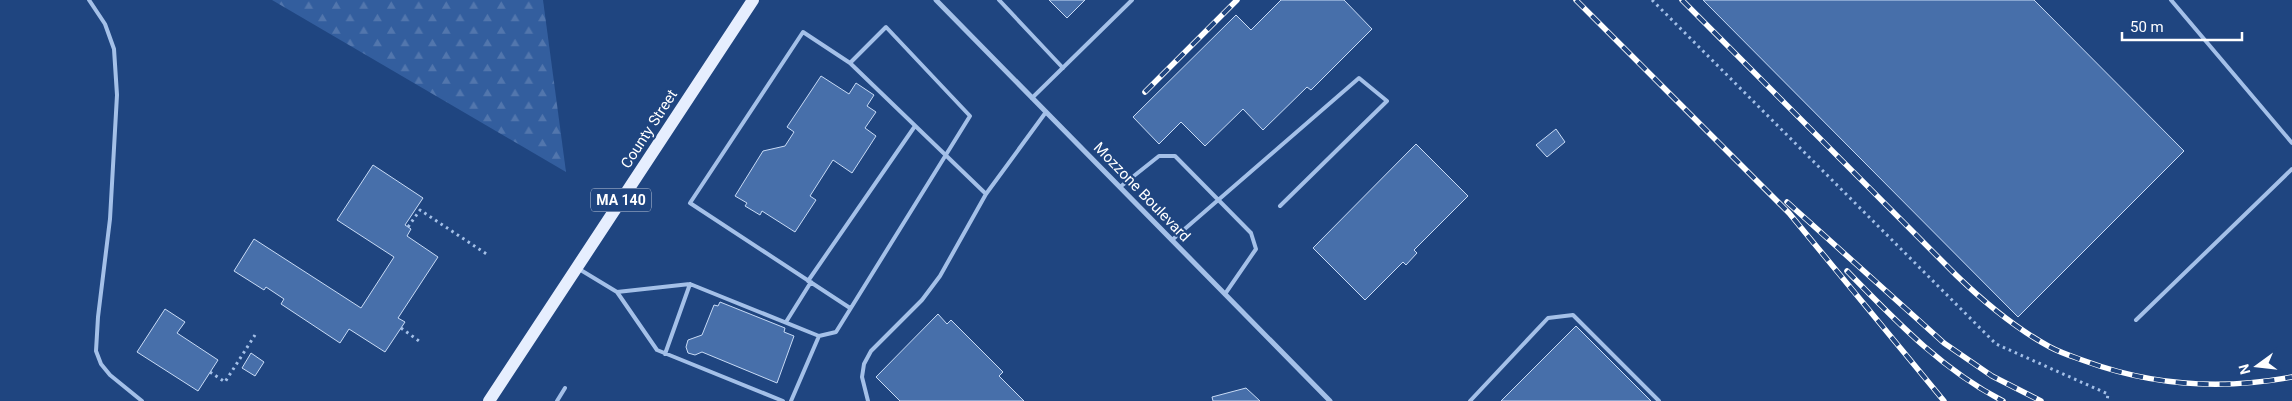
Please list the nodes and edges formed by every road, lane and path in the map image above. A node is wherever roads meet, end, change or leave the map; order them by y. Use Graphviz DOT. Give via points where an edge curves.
graph roads {
  1 [pos="90,0"];
  2 [pos="753,0"];
  3 [pos="936,0"];
  4 [pos="998,0"];
  5 [pos="1132,0"];
  6 [pos="1652,0"];
  7 [pos="2171,0"];
  8 [pos="850,63"];
  9 [pos="1063,68"];
  10 [pos="1032,98"];
  11 [pos="1046,112"];
  12 [pos="915,126"];
  13 [pos="2292,144"];
  14 [pos="946,156"];
  15 [pos="2292,169"];
  16 [pos="1120,187"];
  17 [pos="986,194"];
  18 [pos="1218,199"];
  19 [pos="1280,206"];
  20 [pos="408,227"];
  21 [pos="1172,240"];
  22 [pos="488,255"];
  23 [pos="577,268"];
  24 [pos="810,282"];
  25 [pos="690,284"];
  26 [pos="617,292"];
  27 [pos="1225,294"];
  28 [pos="850,308"];
  29 [pos="2136,320"];
  30 [pos="786,322"];
  31 [pos="401,328"];
  32 [pos="255,335"];
  33 [pos="819,336"];
  34 [pos="419,341"];
  35 [pos="666,354"];
  36 [pos="210,372"];
  37 [pos="565,388"];
  38 [pos="142,401"];
  39 [pos="489,401"];
  40 [pos="556,401"];
  41 [pos="784,401"];
  42 [pos="790,401"];
  43 [pos="868,401"];
  44 [pos="1330,401"];
  45 [pos="1470,401"];
  46 [pos="1659,401"];
  47 [pos="2107,401"];
  1 -- 38 [label="lane" via="105,24 114,49 117,95 111,210 96,351 110,375"];
  2 -- 23 [label="main road, County Street / MA 140"];
  3 -- 10 [label="street, Mozzone Boulevard"];
  4 -- 9 [label="lane"];
  5 -- 9 [label="lane"];
  6 -- 47 [label="path" via="1996,344 2108,394"];
  7 -- 13 [label="lane"];
  8 -- 12 [label="lane"];
  8 -- 14 [label="lane" via="886,27 970,116"];
  8 -- 24 [label="lane" via="802,32 690,203"];
  9 -- 10 [label="lane"];
  10 -- 11 [label="street, Mozzone Boulevard"];
  11 -- 16 [label="street, Mozzone Boulevard"];
  11 -- 17 [label="lane"];
  12 -- 14 [label="lane"];
  12 -- 24 [label="lane"];
  14 -- 17 [label="lane"];
  14 -- 28 [label="lane"];
  15 -- 29 [label="lane"];
  16 -- 18 [label="lane" via="1159,156 1175,156"];
  16 -- 21 [label="street, Mozzone Boulevard"];
  17 -- 43 [label="lane" via="940,276 922,300 871,351 862,377"];
  18 -- 19 [label="lane" via="1359,78 1387,101"];
  18 -- 21 [label="lane"];
  18 -- 27 [label="lane" via="1251,234 1256,249"];
  20 -- 22 [label="path" via="420,210"];
  21 -- 27 [label="street, Mozzone Boulevard"];
  23 -- 26 [label="lane"];
  23 -- 39 [label="main road, County Street / MA 140"];
  24 -- 28 [label="lane"];
  24 -- 30 [label="lane"];
  25 -- 26 [label="lane"];
  25 -- 30 [label="lane"];
  25 -- 35 [label="lane"];
  26 -- 35 [label="lane" via="657,350"];
  27 -- 44 [label="street, Mozzone Boulevard"];
  28 -- 33 [label="lane" via="836,332"];
  30 -- 33 [label="lane"];
  31 -- 34 [label="path"];
  32 -- 36 [label="path" via="225,382"];
  33 -- 42 [label="lane"];
  35 -- 41 [label="lane"];
  37 -- 40 [label="lane"];
  45 -- 46 [label="lane" via="1548,318 1573,315"];
}
